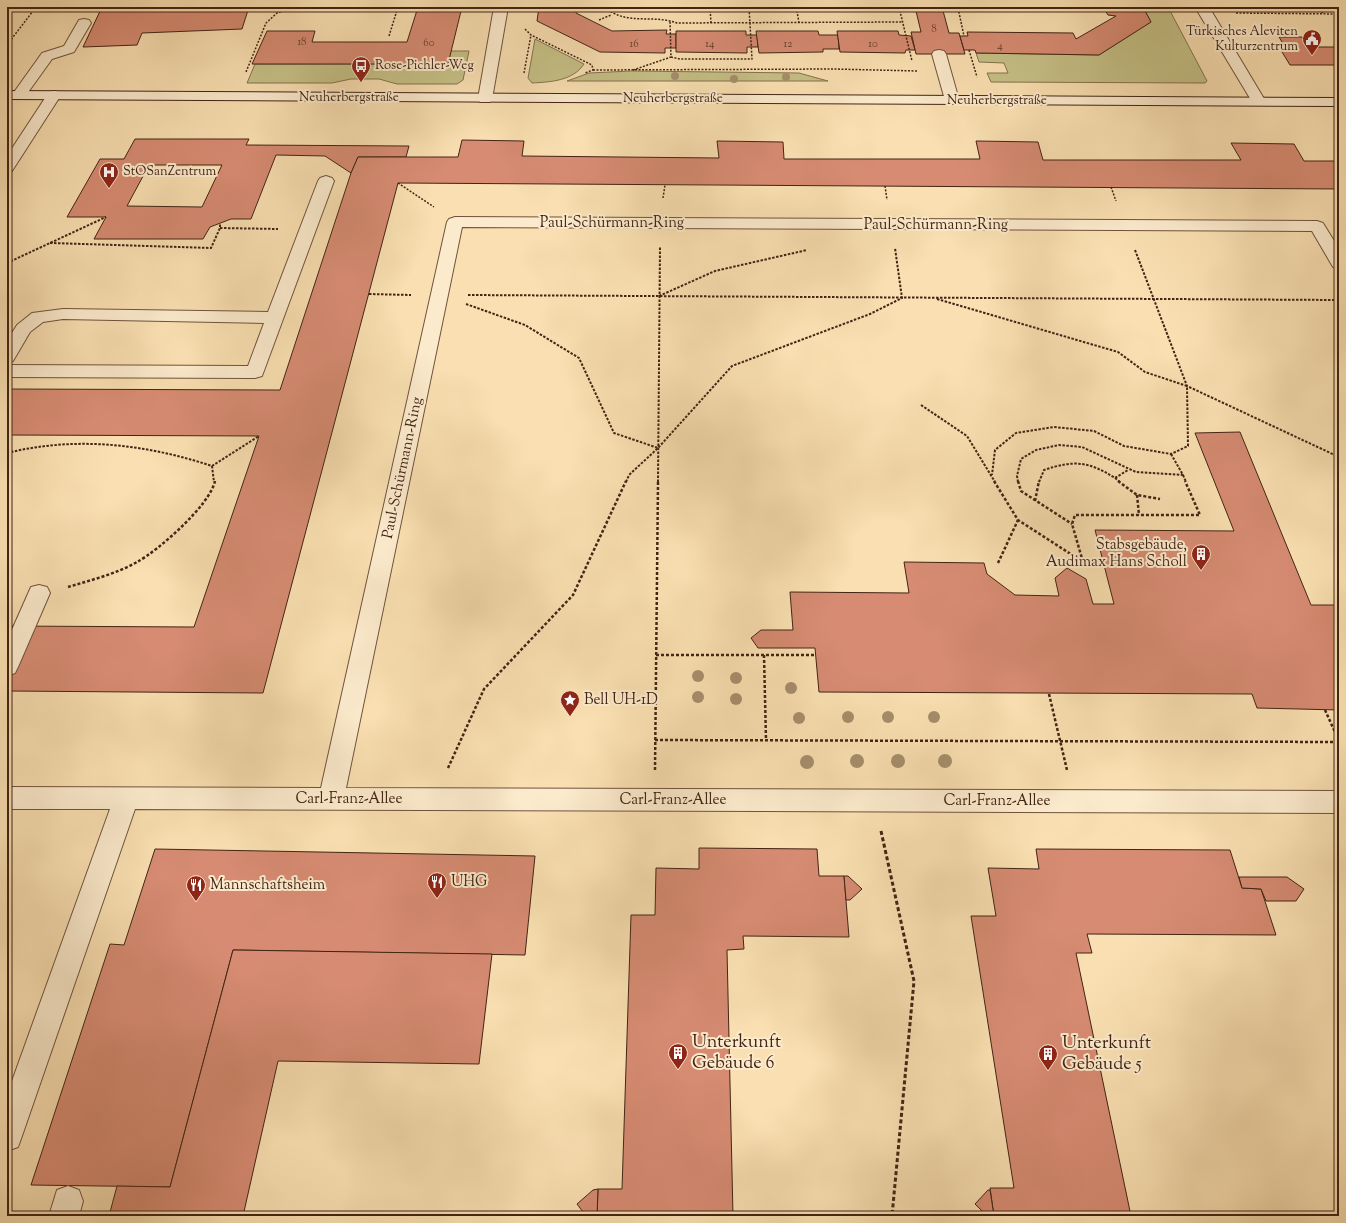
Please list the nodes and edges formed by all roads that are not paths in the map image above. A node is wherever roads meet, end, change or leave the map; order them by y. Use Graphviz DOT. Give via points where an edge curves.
graph roads {
  1 [pos="501,7"];
  2 [pos="1204,10"];
  3 [pos="84,23"];
  4 [pos="939,54"];
  5 [pos="13,95"];
  6 [pos="54,96"];
  7 [pos="485,99"];
  8 [pos="952,100"];
  9 [pos="1259,102"];
  10 [pos="1339,102"];
  11 [pos="7,168"];
  12 [pos="326,181"];
  13 [pos="282,251"];
  14 [pos="300,251"];
  15 [pos="1339,263"];
  16 [pos="276,318"];
  17 [pos="7,357"];
  18 [pos="7,371"];
  19 [pos="39,593"];
  20 [pos="7,667"];
  21 [pos="7,798"];
  22 [pos="126,799"];
  23 [pos="331,799"];
  24 [pos="1339,802"];
  25 [pos="7,1136"];
  1 -- 7 [label="main road"];
  2 -- 9 [label="main road"];
  3 -- 5 [label="main road" via="69,49 47,56"];
  4 -- 8 [label="main road"];
  5 -- 6 [label="main road, Neuherbergstraße"];
  6 -- 7 [label="main road, Neuherbergstraße"];
  6 -- 11 [label="main road"];
  7 -- 8 [label="main road, Neuherbergstraße"];
  8 -- 9 [label="main road, Neuherbergstraße"];
  9 -- 10 [label="main road, Neuherbergstraße"];
  12 -- 14 [label="main road"];
  13 -- 14 [label="main road"];
  14 -- 16 [label="main road"];
  15 -- 23 [label="main road, Paul-Schürmann-Ring" via="1317,226 455,222"];
  16 -- 17 [label="main road" via="62,314 38,318 22,329"];
  16 -- 18 [label="main road" via="255,372"];
  19 -- 20 [label="main road"];
  21 -- 22 [label="main road, Carl-Franz-Allee"];
  22 -- 23 [label="main road, Carl-Franz-Allee"];
  22 -- 25 [label="main road"];
  23 -- 24 [label="main road, Carl-Franz-Allee"];
}
